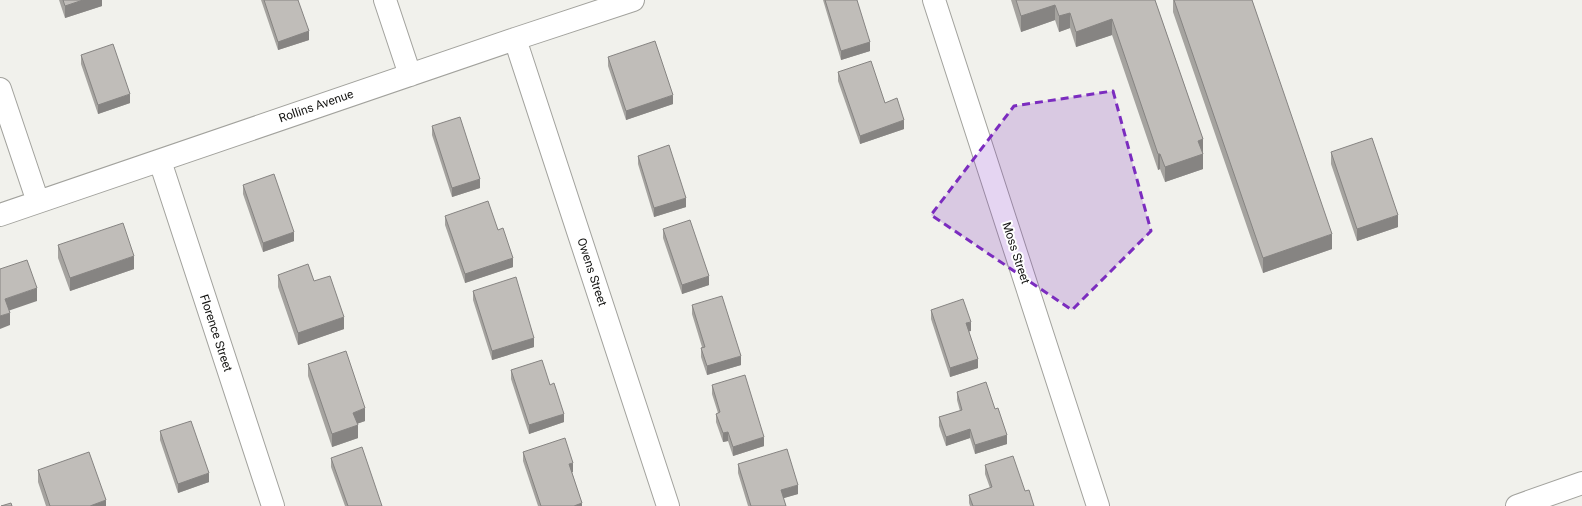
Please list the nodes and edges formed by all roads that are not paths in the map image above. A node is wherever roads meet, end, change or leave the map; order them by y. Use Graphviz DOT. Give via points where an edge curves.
graph roads {
  1 [pos="385,0"];
  2 [pos="633,0"];
  3 [pos="934,0"];
  4 [pos="515,38"];
  5 [pos="410,75"];
  6 [pos="0,90"];
  7 [pos="160,161"];
  8 [pos="38,202"];
  9 [pos="0,215"];
  10 [pos="1582,483"];
  11 [pos="272,506"];
  12 [pos="668,506"];
  13 [pos="1098,506"];
  14 [pos="1517,506"];
  1 -- 5 [label="street"];
  2 -- 4 [label="street, Rollins Avenue"];
  3 -- 13 [label="street, Moss Street"];
  4 -- 5 [label="street, Rollins Avenue"];
  4 -- 12 [label="street, Owens Street"];
  5 -- 7 [label="street, Rollins Avenue"];
  6 -- 8 [label="street"];
  7 -- 8 [label="street, Rollins Avenue"];
  7 -- 11 [label="street, Florence Street"];
  8 -- 9 [label="street, Rollins Avenue"];
  10 -- 14 [label="street"];
}
